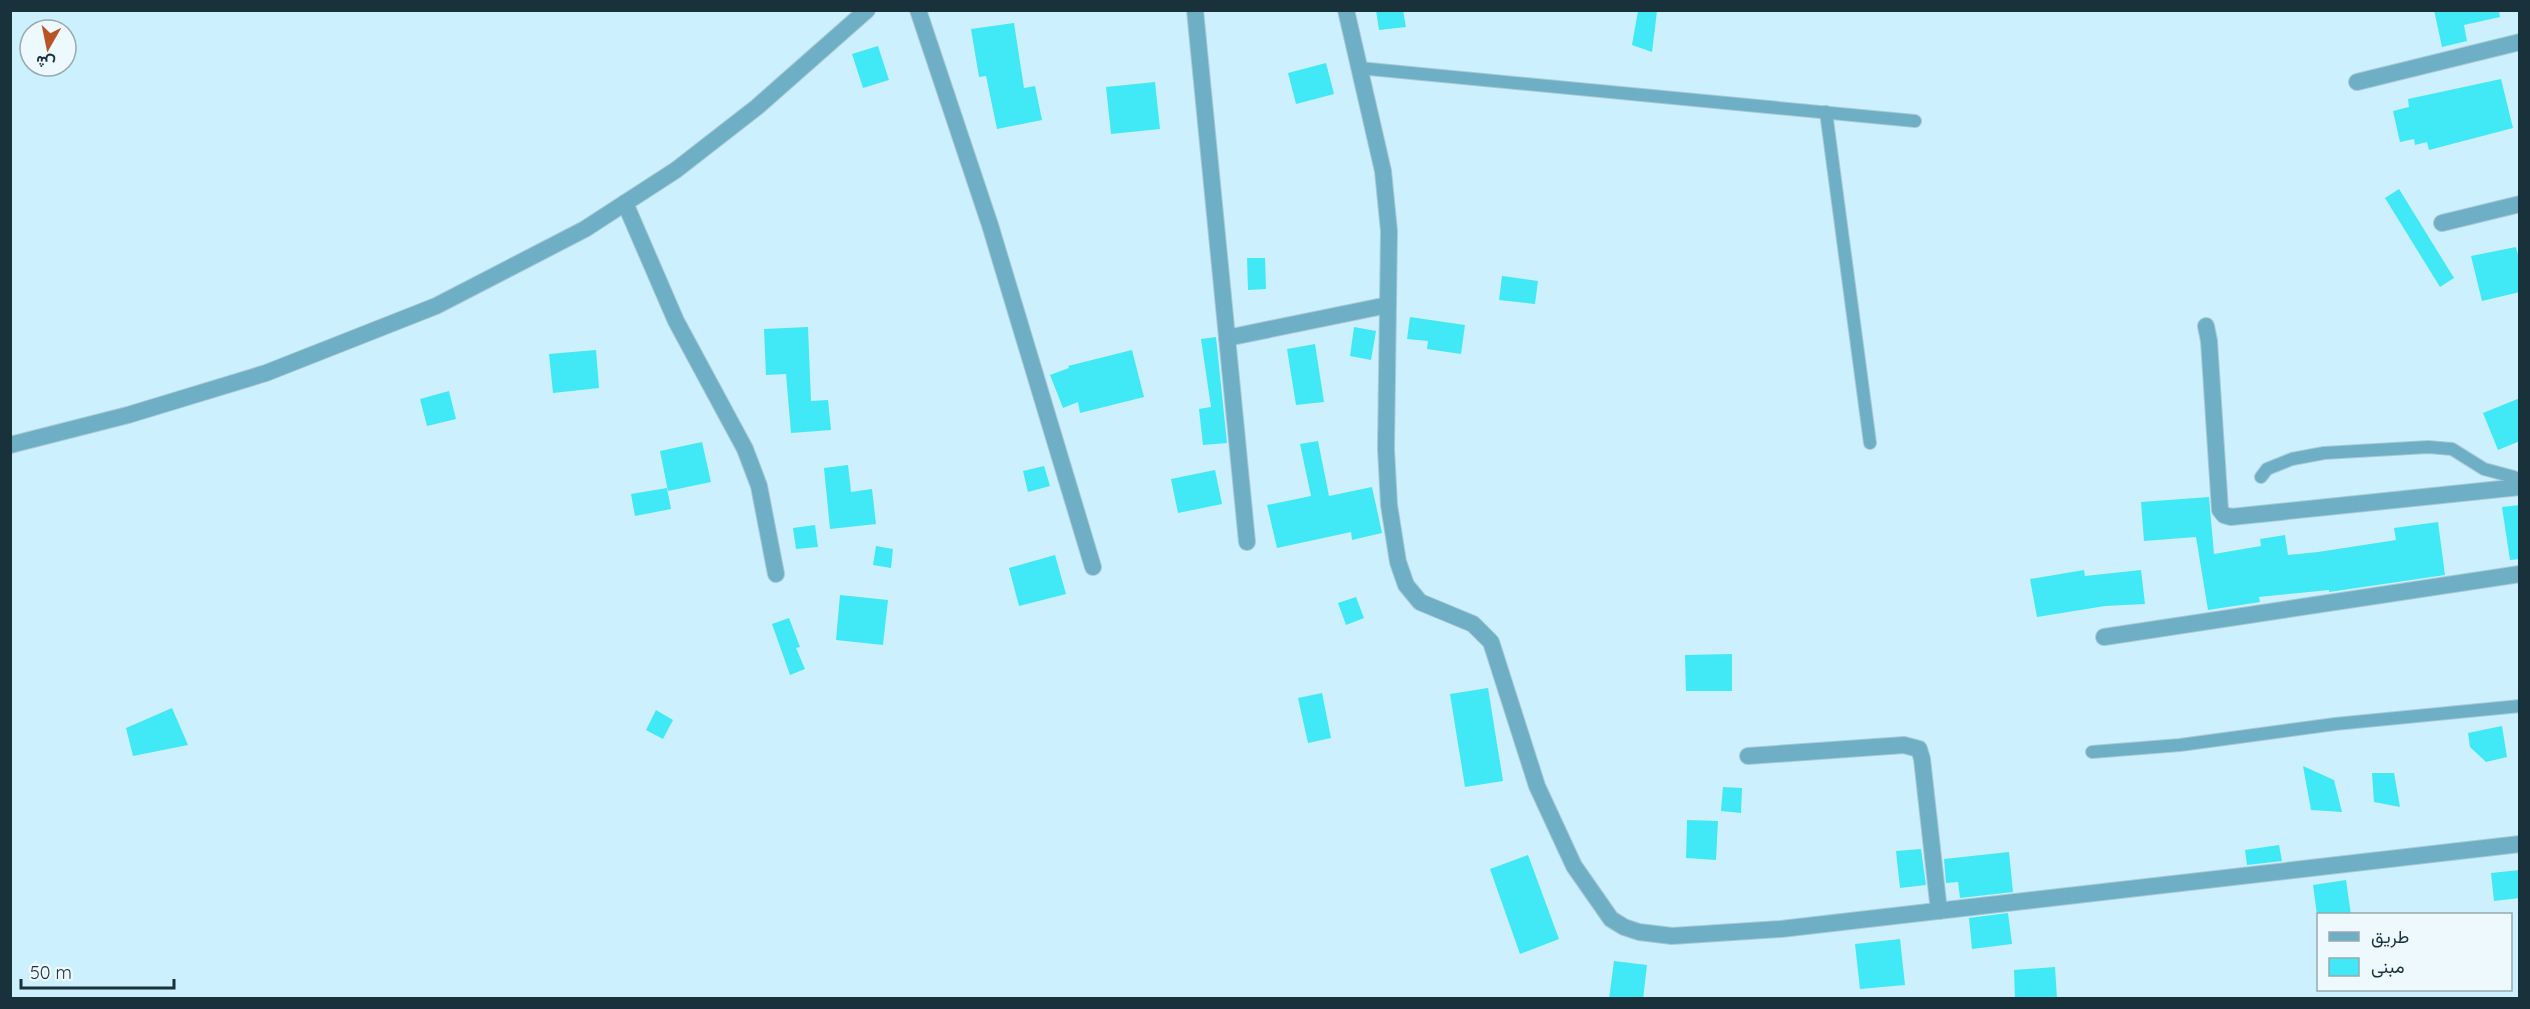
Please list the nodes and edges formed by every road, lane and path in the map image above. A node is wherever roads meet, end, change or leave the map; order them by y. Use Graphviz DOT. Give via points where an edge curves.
graph roads {
  1 [pos="867,10"];
  2 [pos="918,10"];
  3 [pos="1196,10"];
  4 [pos="1346,10"];
  5 [pos="2520,42"];
  6 [pos="1359,68"];
  7 [pos="2357,82"];
  8 [pos="1826,112"];
  9 [pos="1915,121"];
  10 [pos="625,203"];
  11 [pos="2520,204"];
  12 [pos="2442,223"];
  13 [pos="1388,305"];
  14 [pos="2206,326"];
  15 [pos="1227,338"];
  16 [pos="1870,443"];
  17 [pos="10,445"];
  18 [pos="2261,477"];
  19 [pos="2520,486"];
  20 [pos="1247,542"];
  21 [pos="1093,567"];
  22 [pos="776,574"];
  23 [pos="2520,574"];
  24 [pos="2104,637"];
  25 [pos="2520,706"];
  26 [pos="2092,752"];
  27 [pos="1748,756"];
  28 [pos="2520,844"];
  29 [pos="1939,911"];
  1 -- 10 [label="street" via="758,107 676,170"];
  2 -- 21 [label="street" via="990,225"];
  3 -- 15 [label="street"];
  4 -- 6 [label="street"];
  5 -- 7 [label="street"];
  6 -- 8 [label="lane"];
  6 -- 13 [label="street" via="1383,171 1389,231"];
  8 -- 9 [label="lane"];
  8 -- 16 [label="lane"];
  10 -- 17 [label="street" via="585,229 404,319 266,373 128,415"];
  10 -- 22 [label="street" via="676,321 745,449 759,486"];
  11 -- 12 [label="street"];
  13 -- 15 [label="street"];
  13 -- 29 [label="street" via="1389,505 1398,562 1406,585 1420,602 1473,624 1491,642 1537,786 1574,866 1611,919 1631,930 1672,936 1781,929"];
  14 -- 19 [label="street" via="2220,510 2224,515"];
  15 -- 20 [label="street"];
  18 -- 19 [label="lane" via="2267,469 2292,459 2325,453 2428,447 2460,452 2484,469 2514,477"];
  23 -- 24 [label="street"];
  25 -- 26 [label="lane"];
  27 -- 29 [label="street" via="1904,745 1918,749"];
  28 -- 29 [label="street"];
}
